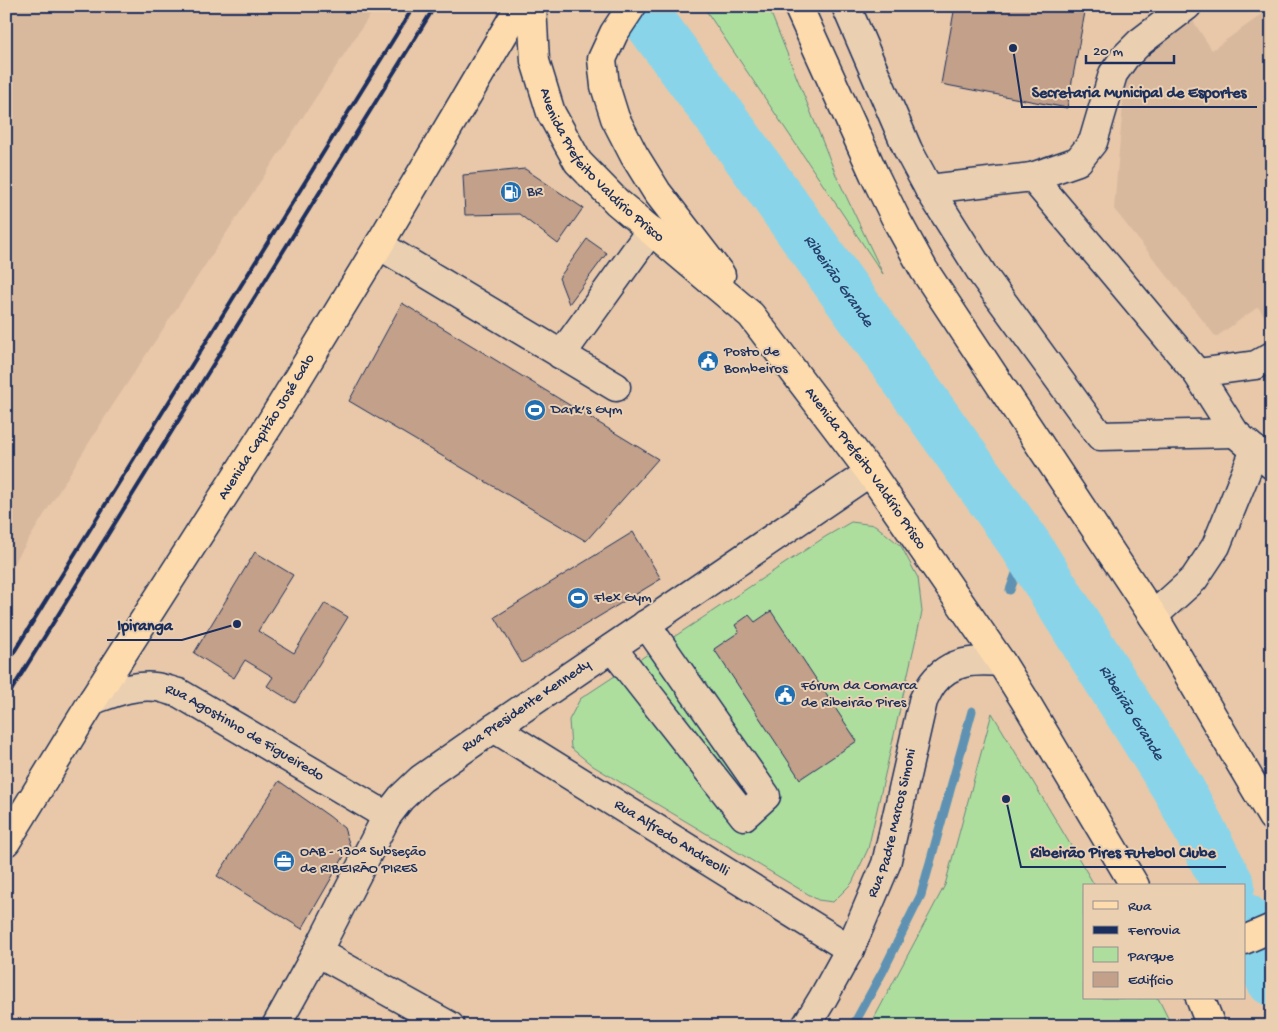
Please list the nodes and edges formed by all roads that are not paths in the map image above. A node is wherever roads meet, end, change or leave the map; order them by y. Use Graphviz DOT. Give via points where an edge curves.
graph roads {
  1 [pos="520,6"];
  2 [pos="532,6"];
  3 [pos="632,6"];
  4 [pos="798,6"];
  5 [pos="846,6"];
  6 [pos="1188,6"];
  7 [pos="1032,177"];
  8 [pos="929,189"];
  9 [pos="651,230"];
  10 [pos="379,245"];
  11 [pos="751,314"];
  12 [pos="561,355"];
  13 [pos="1272,356"];
  14 [pos="1197,373"];
  15 [pos="616,387"];
  16 [pos="1254,449"];
  17 [pos="870,472"];
  18 [pos="1153,616"];
  19 [pos="646,624"];
  20 [pos="612,648"];
  21 [pos="1001,662"];
  22 [pos="93,700"];
  23 [pos="494,728"];
  24 [pos="1268,804"];
  25 [pos="387,816"];
  26 [pos="6,842"];
  27 [pos="1134,884"];
  28 [pos="1272,928"];
  29 [pos="1246,939"];
  30 [pos="850,949"];
  31 [pos="317,952"];
  32 [pos="1201,1000"];
  33 [pos="276,1026"];
  34 [pos="450,1026"];
  35 [pos="806,1026"];
  36 [pos="1211,1026"];
  1 -- 10 [label="main road, Avenida Capitão José Galo"];
  2 -- 9 [label="main road, Avenida Prefeito Valdírio Prisco" via="535,61 551,113 578,162 617,202"];
  3 -- 11 [label="main road" via="602,59 605,86 615,118 657,192"];
  4 -- 18 [label="main road" via="874,174 924,270"];
  5 -- 8 [label="street" via="908,150"];
  6 -- 7 [label="street" via="1125,57 1113,74 1093,142 1078,160"];
  7 -- 8 [label="street"];
  7 -- 14 [label="street"];
  8 -- 16 [label="street" via="983,275 1100,436"];
  9 -- 11 [label="main road, Avenida Prefeito Valdírio Prisco"];
  9 -- 12 [label="street"];
  10 -- 12 [label="street"];
  10 -- 22 [label="main road, Avenida Capitão José Galo" via="271,422"];
  11 -- 17 [label="main road, Avenida Prefeito Valdírio Prisco"];
  12 -- 15 [label="street"];
  13 -- 14 [label="street" via="1256,365"];
  14 -- 16 [label="street"];
  16 -- 18 [label="street" via="1216,546 1194,579"];
  17 -- 19 [label="street, Rua Presidente Kennedy"];
  17 -- 21 [label="main road, Avenida Prefeito Valdírio Prisco"];
  18 -- 24 [label="main road"];
  19 -- 20 [label="street, Rua Presidente Kennedy"];
  19 -- 20 [label="street" via="766,796 744,816"];
  20 -- 23 [label="street, Rua Presidente Kennedy"];
  21 -- 27 [label="main road, Avenida Prefeito Valdírio Prisco"];
  21 -- 30 [label="street, Rua Padre Marcos Simoni" via="977,661 954,666 942,673 923,701 886,864"];
  22 -- 25 [label="street, Rua Agostinho de Figueiredo" via="134,688 155,687 179,693"];
  22 -- 26 [label="main road, Avenida Capitão José Galo"];
  23 -- 25 [label="street, Rua Presidente Kennedy" via="421,779"];
  23 -- 30 [label="street, Rua Alfredo Andreolli"];
  25 -- 31 [label="street, Rua Presidente Kennedy"];
  28 -- 29 [label="main road"];
  30 -- 35 [label="street, Rua Padre Marcos Simoni"];
  31 -- 33 [label="street, Rua Presidente Kennedy"];
  31 -- 34 [label="street"];
  32 -- 36 [label="main road"];
}
